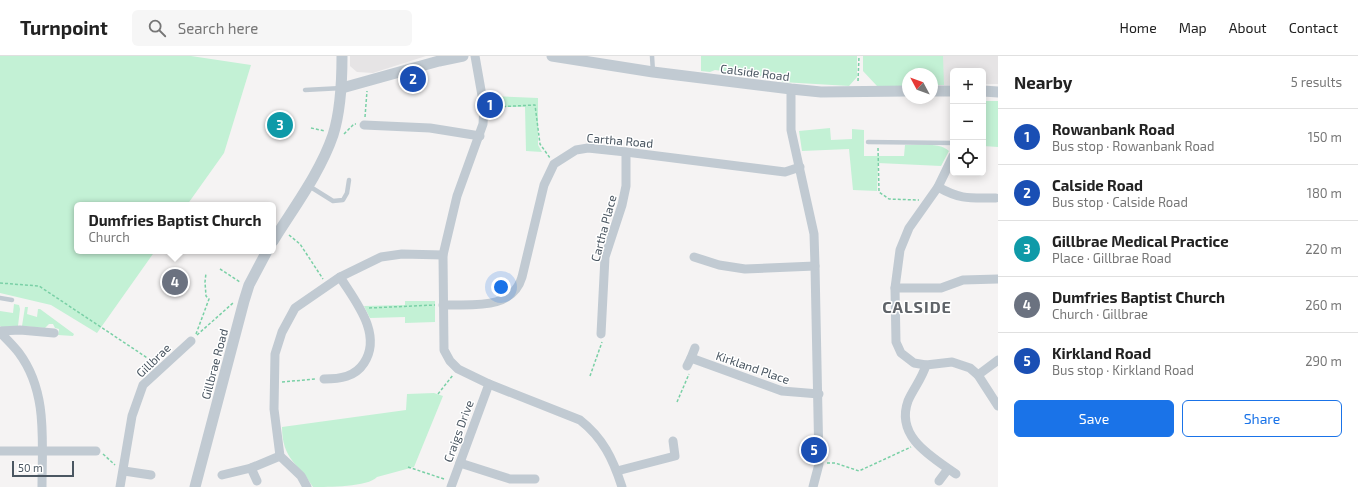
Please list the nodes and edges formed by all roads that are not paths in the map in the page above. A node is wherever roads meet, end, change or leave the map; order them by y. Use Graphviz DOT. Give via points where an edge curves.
graph roads {
  1 [pos="342,56"];
  2 [pos="463,56"];
  3 [pos="475,56"];
  4 [pos="552,56"];
  5 [pos="652,56"];
  6 [pos="653,72"];
  7 [pos="342,88"];
  8 [pos="791,89"];
  9 [pos="305,90"];
  10 [pos="314,90"];
  11 [pos="902,91"];
  12 [pos="938,91"];
  13 [pos="950,91"];
  14 [pos="986,91"];
  15 [pos="998,92"];
  16 [pos="314,98"];
  17 [pos="364,125"];
  18 [pos="480,136"];
  19 [pos="868,142"];
  20 [pos="950,143"];
  21 [pos="626,152"];
  22 [pos="950,162"];
  23 [pos="800,167"];
  24 [pos="349,180"];
  25 [pos="308,185"];
  26 [pos="938,188"];
  27 [pos="996,198"];
  28 [pos="276,234"];
  29 [pos="265,254"];
  30 [pos="443,255"];
  31 [pos="694,256"];
  32 [pos="815,266"];
  33 [pos="340,277"];
  34 [pos="998,279"];
  35 [pos="896,288"];
  36 [pos="0,298"];
  37 [pos="12,300"];
  38 [pos="443,305"];
  39 [pos="0,331"];
  40 [pos="54,333"];
  41 [pos="601,334"];
  42 [pos="193,339"];
  43 [pos="695,348"];
  44 [pos="998,360"];
  45 [pos="926,365"];
  46 [pos="978,375"];
  47 [pos="324,379"];
  48 [pos="488,384"];
  49 [pos="819,394"];
  50 [pos="998,406"];
  51 [pos="673,441"];
  52 [pos="0,451"];
  53 [pos="42,451"];
  54 [pos="96,451"];
  55 [pos="280,456"];
  56 [pos="460,463"];
  57 [pos="251,468"];
  58 [pos="124,470"];
  59 [pos="617,471"];
  60 [pos="151,475"];
  61 [pos="222,475"];
  62 [pos="535,479"];
  63 [pos="257,481"];
  64 [pos="939,481"];
  65 [pos="519,483"];
  66 [pos="451,485"];
  67 [pos="42,487"];
  68 [pos="120,487"];
  69 [pos="195,487"];
  70 [pos="307,487"];
  71 [pos="622,487"];
  72 [pos="813,487"];
  1 -- 7 [label="street"];
  2 -- 7 [label="street"];
  3 -- 18 [label="street" via="484,107"];
  4 -- 6 [label="street, Calside Road"];
  5 -- 6 [label="lane"];
  6 -- 8 [label="street, Calside Road"];
  7 -- 10 [label="lane"];
  7 -- 25 [label="street" via="333,134"];
  8 -- 11 [label="street, Calside Road"];
  8 -- 23 [label="street" via="791,130"];
  9 -- 10 [label="lane"];
  10 -- 16 [label="lane"];
  12 -- 13 [label="street"];
  14 -- 15 [label="street"];
  17 -- 18 [label="street" via="430,128"];
  18 -- 30 [label="street" via="457,196"];
  19 -- 20 [label="lane"];
  21 -- 23 [label="street, Cartha Road" via="785,172"];
  21 -- 38 [label="street, Cartha Road" via="588,148 576,150 554,164 544,186 520,285 514,293 496,303"];
  21 -- 41 [label="street, Cartha Place" via="626,186 604,257"];
  22 -- 26 [label="street"];
  23 -- 32 [label="street" via="814,234"];
  24 -- 25 [label="lane" via="348,193 343,200 333,201"];
  25 -- 28 [label="street"];
  26 -- 27 [label="street" via="954,196 981,202"];
  26 -- 35 [label="street" via="909,228 900,250"];
  29 -- 69 [label="street, Gillbrae Road" via="244,301"];
  30 -- 33 [label="street" via="402,254 381,257"];
  30 -- 38 [label="street"];
  31 -- 32 [label="street" via="719,265 745,269"];
  32 -- 49 [label="street"];
  33 -- 47 [label="street" via="359,308 371,339 369,356 353,374 342,379"];
  33 -- 55 [label="street" via="296,308 282,332 275,354 274,409"];
  34 -- 35 [label="street" via="963,280 941,288"];
  35 -- 45 [label="street" via="896,342 905,357 914,363"];
  36 -- 37 [label="lane"];
  38 -- 48 [label="street" via="444,350 450,361 458,369"];
  39 -- 40 [label="street"];
  39 -- 53 [label="street" via="27,366 37,389 42,419"];
  42 -- 58 [label="street, Gillbrae" via="143,385 132,416"];
  43 -- 49 [label="street, Kirkland Place" via="689,362 782,391"];
  44 -- 46 [label="street"];
  45 -- 46 [label="street" via="958,363"];
  45 -- 64 [label="street" via="908,401 907,429 917,445 952,472"];
  46 -- 50 [label="street"];
  48 -- 56 [label="street, Craigs Drive"];
  48 -- 59 [label="street" via="580,420 602,441"];
  49 -- 72 [label="street" via="819,464"];
  51 -- 59 [label="street" via="675,456"];
  52 -- 53 [label="street"];
  53 -- 54 [label="street"];
  53 -- 67 [label="street"];
  55 -- 57 [label="street"];
  55 -- 70 [label="street" via="301,476"];
  56 -- 65 [label="street"];
  56 -- 66 [label="street, Craigs Drive"];
  57 -- 61 [label="street"];
  57 -- 63 [label="street"];
  58 -- 60 [label="street"];
  58 -- 68 [label="street, Gillbrae"];
  59 -- 71 [label="street"];
  62 -- 65 [label="street"];
}
